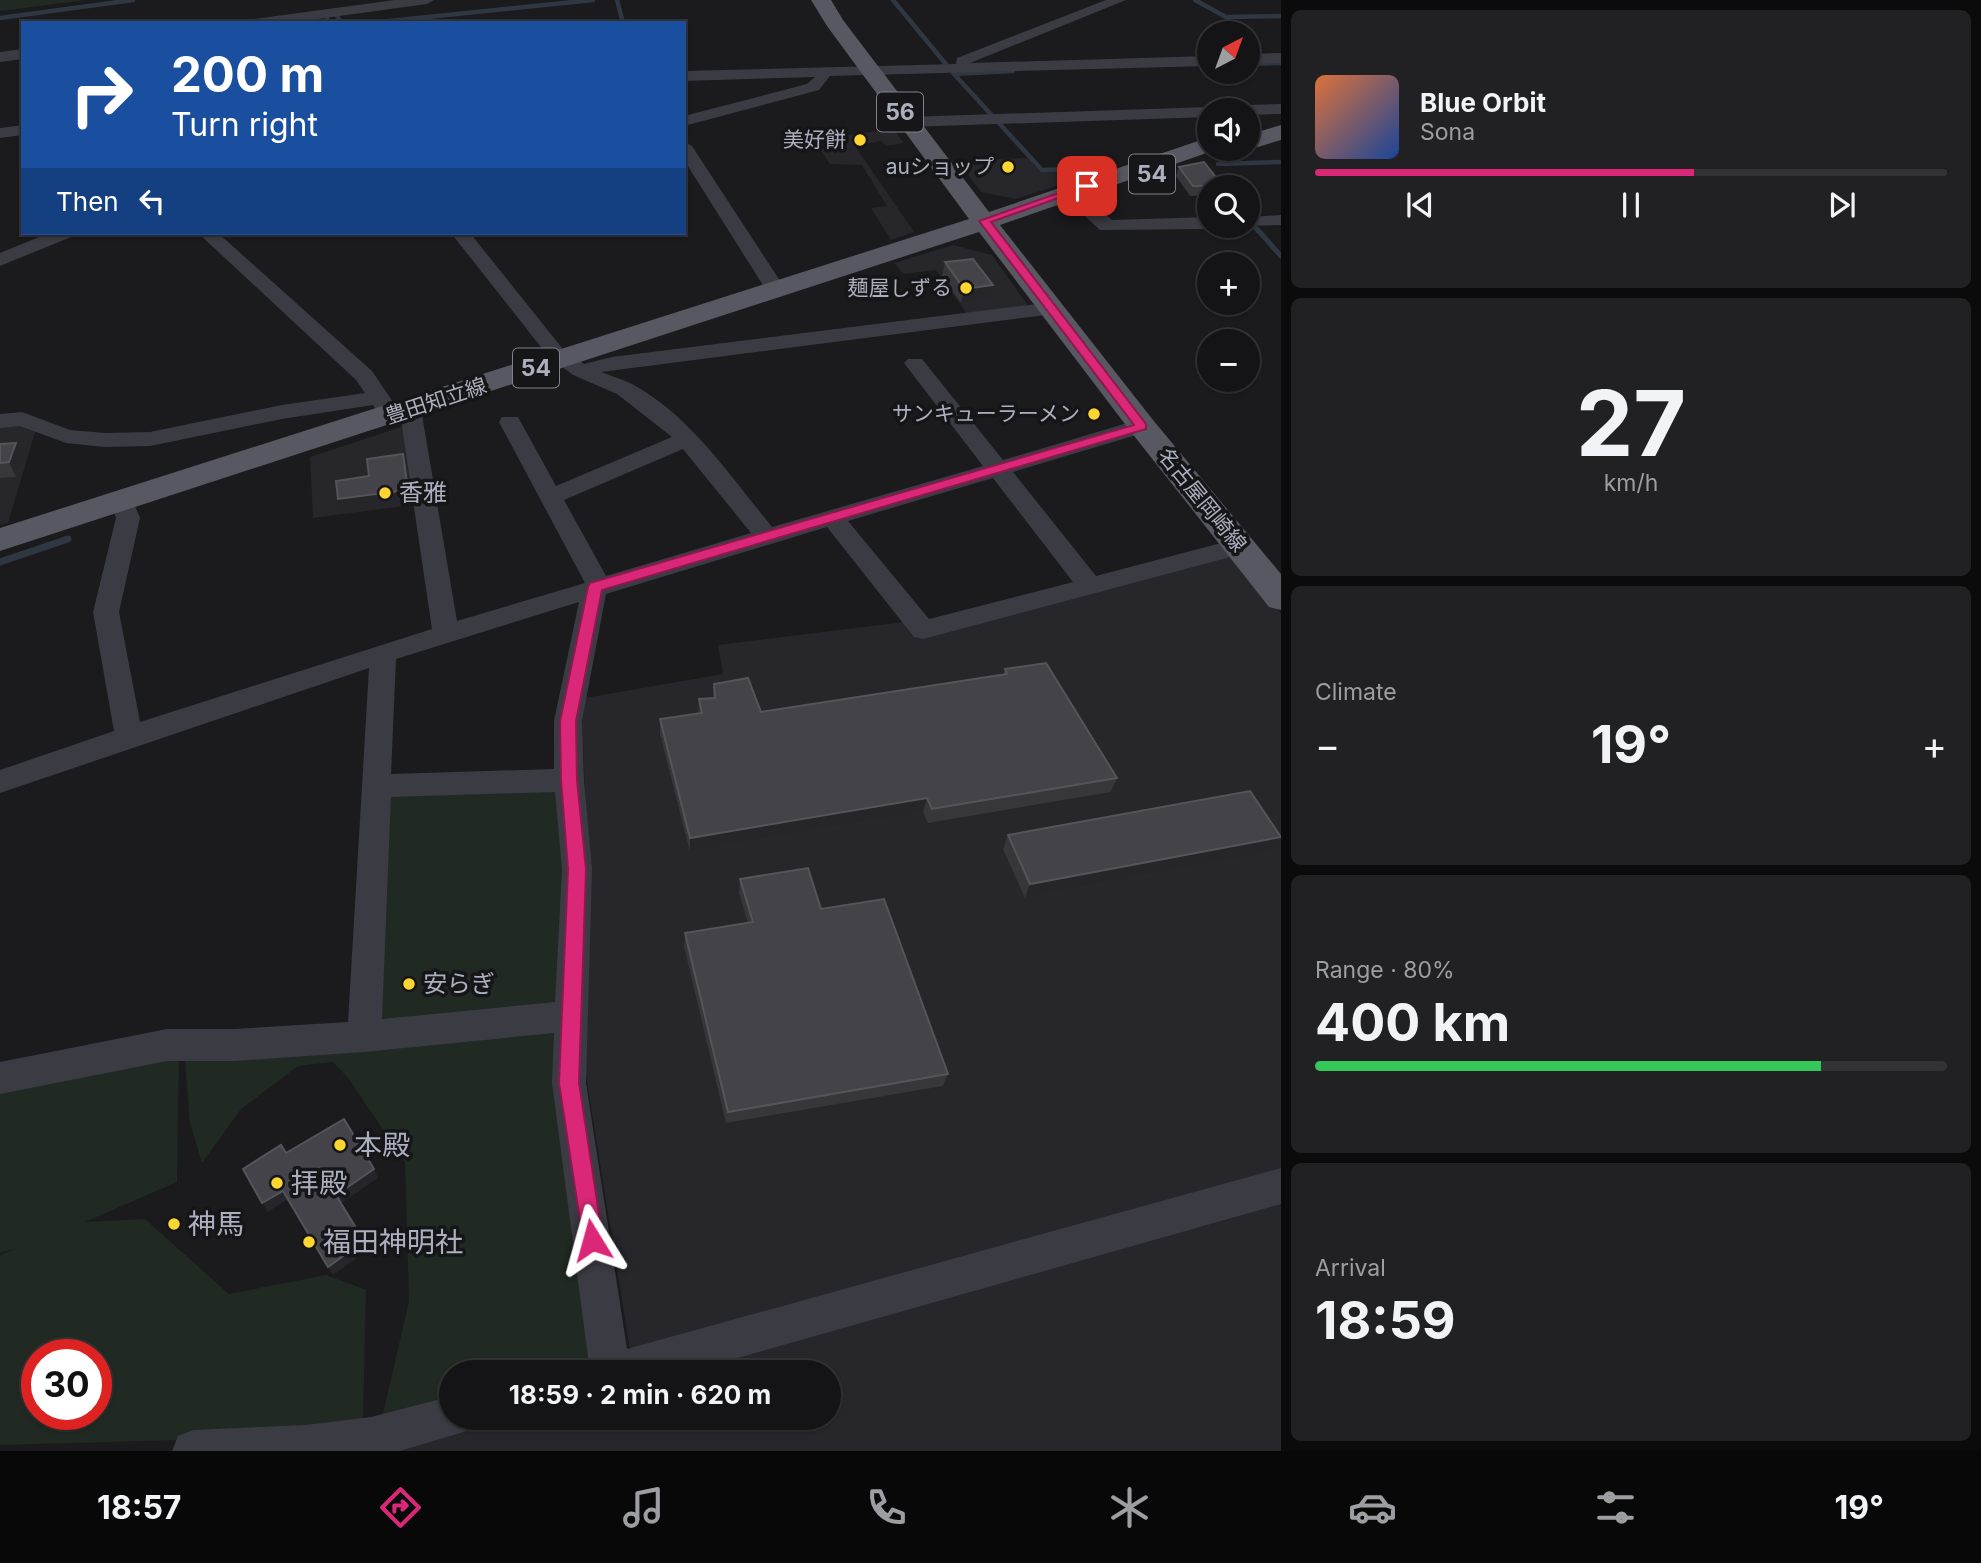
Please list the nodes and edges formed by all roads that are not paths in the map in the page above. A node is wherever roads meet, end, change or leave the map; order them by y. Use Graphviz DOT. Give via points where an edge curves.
graph roads {
  1 [pos="427,0"];
  2 [pos="821,0"];
  3 [pos="1087,0"];
  4 [pos="1119,0"];
  5 [pos="1103,6"];
  6 [pos="269,21"];
  7 [pos="21,54"];
  8 [pos="0,57"];
  9 [pos="1281,58"];
  10 [pos="1260,59"];
  11 [pos="1197,61"];
  12 [pos="939,69"];
  13 [pos="871,71"];
  14 [pos="826,72"];
  15 [pos="686,76"];
  16 [pos="1281,109"];
  17 [pos="1260,110"];
  18 [pos="1197,112"];
  19 [pos="686,120"];
  20 [pos="907,122"];
  21 [pos="1281,122"];
  22 [pos="1260,128"];
  23 [pos="21,130"];
  24 [pos="1281,132"];
  25 [pos="0,133"];
  26 [pos="1260,139"];
  27 [pos="686,149"];
  28 [pos="1197,149"];
  29 [pos="1197,160"];
  30 [pos="1070,193"];
  31 [pos="1281,220"];
  32 [pos="984,221"];
  33 [pos="1260,221"];
  34 [pos="1197,223"];
  35 [pos="59,235"];
  36 [pos="209,235"];
  37 [pos="462,235"];
  38 [pos="0,260"];
  39 [pos="776,290"];
  40 [pos="1053,308"];
  41 [pos="915,363"];
  42 [pos="572,365"];
  43 [pos="394,408"];
  44 [pos="0,421"];
  45 [pos="510,422"];
  46 [pos="1142,426"];
  47 [pos="687,439"];
  48 [pos="999,469"];
  49 [pos="551,497"];
  50 [pos="123,502"];
  51 [pos="832,519"];
  52 [pos="766,536"];
  53 [pos="0,540"];
  54 [pos="1240,547"];
  55 [pos="597,586"];
  56 [pos="1090,586"];
  57 [pos="1281,598"];
  58 [pos="446,634"];
  59 [pos="383,653"];
  60 [pos="129,736"];
  61 [pos="569,780"];
  62 [pos="0,782"];
  63 [pos="375,786"];
  64 [pos="572,1016"];
  65 [pos="365,1036"];
  66 [pos="0,1078"];
  67 [pos="1281,1186"];
  68 [pos="608,1360"];
  69 [pos="660,1360"];
  70 [pos="439,1420"];
  71 [pos="193,1451"];
  1 -- 6 [label="street"];
  2 -- 13 [label="main road, 名古屋岡崎線 / 56"];
  3 -- 5 [label="street"];
  4 -- 5 [label="street"];
  5 -- 12 [label="street"];
  7 -- 8 [label="street"];
  9 -- 10 [label="street"];
  11 -- 12 [label="street"];
  12 -- 13 [label="street"];
  13 -- 14 [label="street"];
  13 -- 20 [label="main road, 名古屋岡崎線 / 56"];
  14 -- 15 [label="street"];
  14 -- 19 [label="street" via="813,87"];
  16 -- 17 [label="street"];
  18 -- 20 [label="street"];
  20 -- 32 [label="main road, 名古屋岡崎線 / 56"];
  21 -- 22 [label="main road"];
  23 -- 25 [label="street"];
  24 -- 26 [label="main road"];
  27 -- 39 [label="street"];
  28 -- 30 [label="main road, 豊田知立線 / 54"];
  29 -- 30 [label="main road, 豊田知立線 / 54" via="1111,186"];
  30 -- 32 [label="main road, 豊田知立線 / 54"];
  30 -- 34 [label="street" via="1107,226"];
  31 -- 33 [label="street"];
  32 -- 39 [label="main road, 豊田知立線 / 54"];
  32 -- 40 [label="main road, 名古屋岡崎線 / 56"];
  35 -- 38 [label="street"];
  36 -- 43 [label="street"];
  37 -- 42 [label="street"];
  39 -- 42 [label="main road, 豊田知立線 / 54"];
  40 -- 42 [label="street"];
  40 -- 46 [label="main road, 名古屋岡崎線 / 56"];
  41 -- 48 [label="street"];
  42 -- 43 [label="main road, 豊田知立線 / 54"];
  42 -- 47 [label="street" via="625,389"];
  43 -- 44 [label="street" via="282,412 150,439 66,436 22,419"];
  43 -- 50 [label="main road, 豊田知立線 / 54"];
  43 -- 58 [label="street"];
  45 -- 49 [label="street"];
  46 -- 48 [label="street"];
  46 -- 54 [label="main road, 名古屋岡崎線 / 56"];
  47 -- 49 [label="street"];
  47 -- 52 [label="street"];
  48 -- 51 [label="street"];
  48 -- 56 [label="street"];
  49 -- 55 [label="street"];
  50 -- 53 [label="main road, 豊田知立線 / 54"];
  50 -- 60 [label="street" via="128,518 106,612"];
  51 -- 52 [label="street"];
  51 -- 56 [label="street" via="923,630"];
  52 -- 55 [label="street"];
  54 -- 56 [label="street"];
  54 -- 57 [label="main road, 名古屋岡崎線 / 56"];
  55 -- 58 [label="street"];
  55 -- 61 [label="street" via="568,721"];
  58 -- 59 [label="street"];
  59 -- 60 [label="street"];
  59 -- 63 [label="street"];
  60 -- 62 [label="street"];
  61 -- 63 [label="street"];
  61 -- 64 [label="street" via="577,869"];
  63 -- 65 [label="street"];
  64 -- 65 [label="street"];
  64 -- 68 [label="street" via="569,1083"];
  65 -- 66 [label="street" via="167,1045"];
  67 -- 69 [label="street"];
  70 -- 71 [label="street" via="371,1438"];
}
